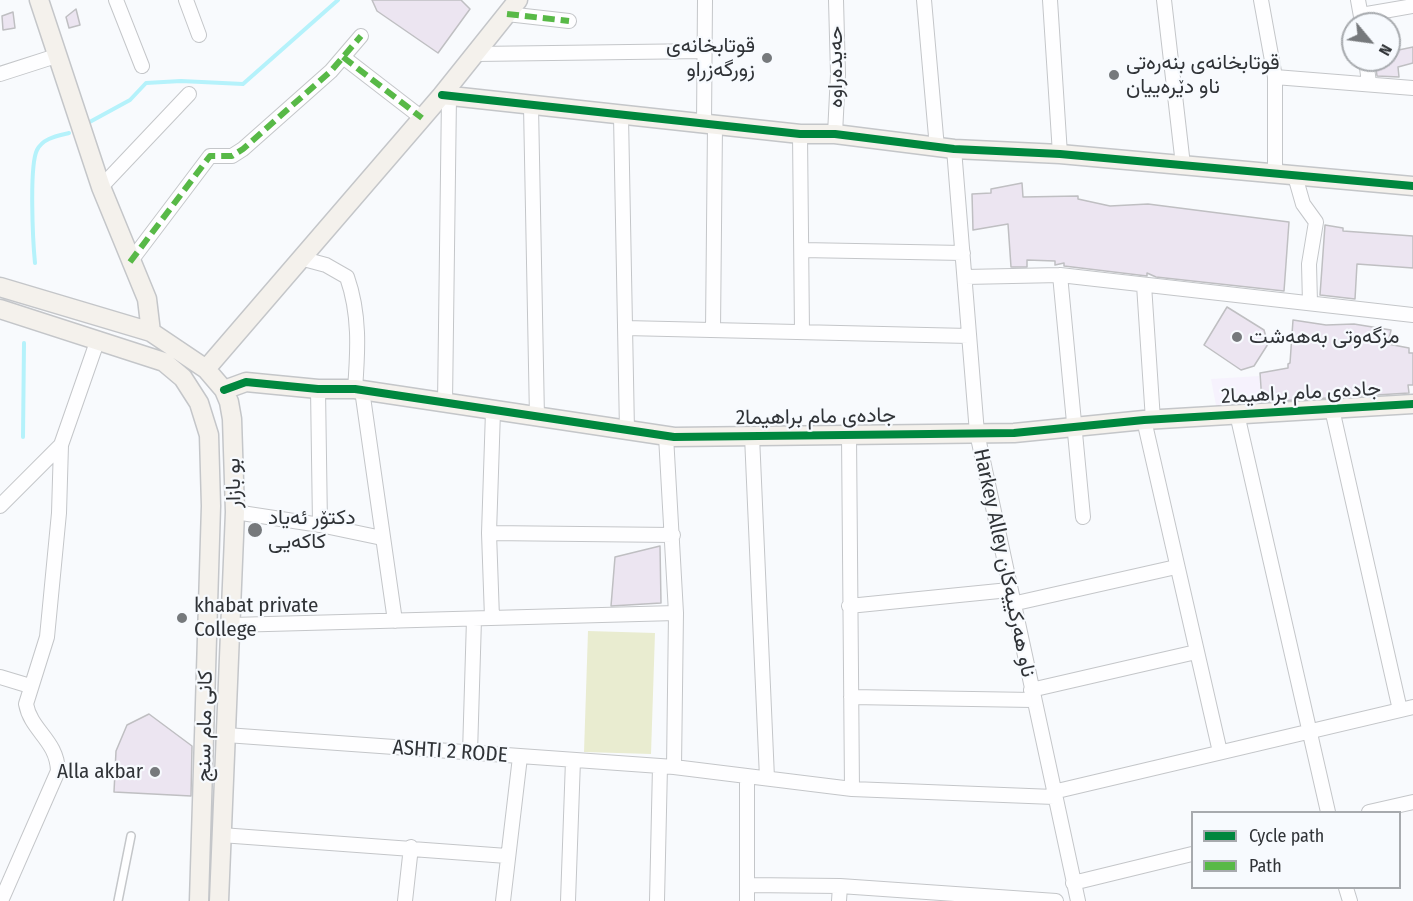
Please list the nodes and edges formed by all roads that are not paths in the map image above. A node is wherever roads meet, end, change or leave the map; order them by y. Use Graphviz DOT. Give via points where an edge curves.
graph roads {
  1 [pos="39,0"];
  2 [pos="116,0"];
  3 [pos="186,0"];
  4 [pos="705,0"];
  5 [pos="836,0"];
  6 [pos="924,0"];
  7 [pos="1050,0"];
  8 [pos="1164,0"];
  9 [pos="1261,0"];
  10 [pos="1413,6"];
  11 [pos="513,7"];
  12 [pos="1389,12"];
  13 [pos="569,21"];
  14 [pos="199,35"];
  15 [pos="361,36"];
  16 [pos="705,51"];
  17 [pos="476,54"];
  18 [pos="56,56"];
  19 [pos="343,57"];
  20 [pos="142,66"];
  21 [pos="1368,72"];
  22 [pos="0,74"];
  23 [pos="1275,77"];
  24 [pos="1369,83"];
  25 [pos="1413,88"];
  26 [pos="189,94"];
  27 [pos="445,95"];
  28 [pos="531,106"];
  29 [pos="621,116"];
  30 [pos="422,118"];
  31 [pos="709,125"];
  32 [pos="800,134"];
  33 [pos="836,135"];
  34 [pos="946,148"];
  35 [pos="1060,154"];
  36 [pos="1183,165"];
  37 [pos="1275,175"];
  38 [pos="1296,176"];
  39 [pos="1413,186"];
  40 [pos="101,187"];
  41 [pos="802,250"];
  42 [pos="963,253"];
  43 [pos="300,258"];
  44 [pos="130,262"];
  45 [pos="1060,275"];
  46 [pos="965,277"];
  47 [pos="1144,285"];
  48 [pos="0,287"];
  49 [pos="1310,303"];
  50 [pos="0,309"];
  51 [pos="1413,315"];
  52 [pos="625,328"];
  53 [pos="713,330"];
  54 [pos="151,332"];
  55 [pos="802,332"];
  56 [pos="969,336"];
  57 [pos="98,339"];
  58 [pos="206,369"];
  59 [pos="318,389"];
  60 [pos="358,389"];
  61 [pos="224,390"];
  62 [pos="445,403"];
  63 [pos="1413,404"];
  64 [pos="1332,409"];
  65 [pos="493,411"];
  66 [pos="1238,414"];
  67 [pos="537,418"];
  68 [pos="1149,420"];
  69 [pos="1073,427"];
  70 [pos="627,430"];
  71 [pos="977,433"];
  72 [pos="849,435"];
  73 [pos="666,436"];
  74 [pos="752,436"];
  75 [pos="61,445"];
  76 [pos="0,506"];
  77 [pos="235,512"];
  78 [pos="1083,517"];
  79 [pos="320,525"];
  80 [pos="489,533"];
  81 [pos="672,535"];
  82 [pos="382,538"];
  83 [pos="1176,567"];
  84 [pos="1009,590"];
  85 [pos="1012,604"];
  86 [pos="849,606"];
  87 [pos="676,613"];
  88 [pos="492,618"];
  89 [pos="474,619"];
  90 [pos="396,621"];
  91 [pos="231,625"];
  92 [pos="1196,652"];
  93 [pos="206,664"];
  94 [pos="228,664"];
  95 [pos="0,677"];
  96 [pos="30,686"];
  97 [pos="1032,695"];
  98 [pos="851,697"];
  99 [pos="1406,709"];
  100 [pos="1309,731"];
  101 [pos="226,735"];
  102 [pos="1220,752"];
  103 [pos="470,753"];
  104 [pos="520,757"];
  105 [pos="573,760"];
  106 [pos="660,766"];
  107 [pos="674,767"];
  108 [pos="747,776"];
  109 [pos="767,778"];
  110 [pos="852,789"];
  111 [pos="1054,794"];
  112 [pos="1413,802"];
  113 [pos="1329,811"];
  114 [pos="1377,811"];
  115 [pos="221,835"];
  116 [pos="131,836"];
  117 [pos="411,847"];
  118 [pos="1191,855"];
  119 [pos="507,856"];
  120 [pos="1073,883"];
  121 [pos="747,885"];
  122 [pos="840,886"];
  123 [pos="1,901"];
  124 [pos="118,901"];
  125 [pos="199,901"];
  126 [pos="219,901"];
  127 [pos="405,901"];
  128 [pos="503,901"];
  129 [pos="568,901"];
  130 [pos="657,901"];
  131 [pos="747,901"];
  132 [pos="839,901"];
  133 [pos="1056,901"];
  134 [pos="1078,901"];
  1 -- 18 [label="street"];
  2 -- 20 [label="street"];
  3 -- 14 [label="street"];
  4 -- 16 [label="street"];
  5 -- 33 [label="street, حەیدەراوە"];
  6 -- 34 [label="street, Harkey Alley ناو هەركييەكان"];
  7 -- 35 [label="street"];
  8 -- 36 [label="street"];
  9 -- 23 [label="street"];
  10 -- 12 [label="street"];
  11 -- 13 [label="street"];
  11 -- 17 [label="street"];
  15 -- 19 [label="street"];
  16 -- 17 [label="street"];
  16 -- 31 [label="street"];
  17 -- 27 [label="street"];
  18 -- 22 [label="street"];
  18 -- 40 [label="street"];
  19 -- 30 [label="street"];
  19 -- 44 [label="street" via="311,91 243,149 232,156 210,156"];
  21 -- 24 [label="street"];
  23 -- 24 [label="street"];
  23 -- 37 [label="street"];
  24 -- 25 [label="street"];
  26 -- 40 [label="street"];
  27 -- 28 [label="street"];
  27 -- 30 [label="street"];
  27 -- 62 [label="street"];
  28 -- 29 [label="street"];
  28 -- 67 [label="street"];
  29 -- 31 [label="street"];
  29 -- 52 [label="street"];
  30 -- 43 [label="street"];
  31 -- 32 [label="street"];
  31 -- 53 [label="street"];
  32 -- 33 [label="street"];
  32 -- 41 [label="street"];
  33 -- 34 [label="street"];
  34 -- 35 [label="street"];
  34 -- 42 [label="street, Harkey Alley ناو هەركييەكان"];
  35 -- 36 [label="street"];
  36 -- 37 [label="street"];
  37 -- 38 [label="street"];
  38 -- 39 [label="street"];
  38 -- 49 [label="street" via="1303,204 1316,222 1309,264"];
  40 -- 44 [label="street"];
  41 -- 42 [label="street"];
  41 -- 55 [label="street"];
  42 -- 46 [label="street, Harkey Alley ناو هەركييەكان"];
  43 -- 58 [label="street"];
  43 -- 60 [label="street" via="326,265 346,277 355,299"];
  44 -- 54 [label="street" via="147,299"];
  45 -- 46 [label="street"];
  45 -- 47 [label="street"];
  45 -- 69 [label="street"];
  46 -- 56 [label="street, Harkey Alley ناو هەركييەكان"];
  47 -- 49 [label="street"];
  47 -- 68 [label="street"];
  48 -- 54 [label="street"];
  49 -- 51 [label="street"];
  50 -- 57 [label="street"];
  52 -- 53 [label="street"];
  52 -- 70 [label="street"];
  53 -- 55 [label="street"];
  54 -- 58 [label="street"];
  55 -- 56 [label="street"];
  56 -- 71 [label="street, Harkey Alley ناو هەركييەكان"];
  57 -- 75 [label="street"];
  57 -- 93 [label="street, کانی مام سنج" via="157,359 183,378 199,403 209,435 212,506"];
  58 -- 61 [label="street"];
  59 -- 60 [label="street, جادەی مام براهیما2"];
  59 -- 61 [label="street, جادەی مام براهیما2" via="246,382"];
  59 -- 79 [label="street"];
  60 -- 62 [label="street, جادەی مام براهیما2"];
  60 -- 82 [label="street"];
  61 -- 77 [label="street, بو بازار" via="232,419"];
  62 -- 65 [label="street, جادەی مام براهیما2"];
  63 -- 64 [label="street, جادەی مام براهیما2"];
  64 -- 66 [label="street, جادەی مام براهیما2"];
  64 -- 99 [label="street"];
  65 -- 67 [label="street, جادەی مام براهیما2"];
  65 -- 80 [label="street"];
  66 -- 68 [label="street, جادەی مام براهیما2"];
  66 -- 100 [label="street"];
  67 -- 70 [label="street, جادەی مام براهیما2"];
  68 -- 69 [label="street, جادەی مام براهیما2"];
  68 -- 83 [label="street"];
  69 -- 71 [label="street, جادەی مام براهیما2"];
  69 -- 78 [label="street"];
  70 -- 73 [label="street, جادەی مام براهیما2"];
  71 -- 72 [label="street, جادەی مام براهیما2"];
  71 -- 84 [label="street, Harkey Alley ناو هەركييەكان"];
  72 -- 74 [label="street, جادەی مام براهیما2"];
  72 -- 86 [label="street"];
  73 -- 74 [label="street, جادەی مام براهیما2"];
  73 -- 81 [label="street"];
  74 -- 109 [label="street"];
  75 -- 76 [label="street"];
  75 -- 96 [label="street" via="60,513 47,638"];
  77 -- 79 [label="street"];
  77 -- 91 [label="street, بو بازار"];
  79 -- 82 [label="street"];
  80 -- 81 [label="street"];
  80 -- 88 [label="street"];
  81 -- 87 [label="street"];
  82 -- 90 [label="street"];
  83 -- 85 [label="street"];
  83 -- 92 [label="street"];
  84 -- 85 [label="street, Harkey Alley ناو هەركييەكان"];
  84 -- 86 [label="street"];
  85 -- 97 [label="street, Harkey Alley ناو هەركييەكان"];
  86 -- 98 [label="street"];
  87 -- 88 [label="street"];
  87 -- 107 [label="street"];
  88 -- 89 [label="street"];
  89 -- 90 [label="street"];
  89 -- 103 [label="street"];
  90 -- 91 [label="street"];
  91 -- 94 [label="street, بو بازار"];
  92 -- 97 [label="street"];
  92 -- 102 [label="street"];
  93 -- 94 [label="street"];
  93 -- 125 [label="street, کانی مام سنج"];
  94 -- 101 [label="street, بو بازار"];
  95 -- 96 [label="street"];
  96 -- 123 [label="street" via="28,715 53,747 58,771"];
  97 -- 98 [label="street"];
  97 -- 111 [label="street, Harkey Alley ناو هەركييەكان"];
  98 -- 110 [label="street"];
  99 -- 100 [label="street, ASHTI 2 RODE"];
  100 -- 102 [label="street, ASHTI 2 RODE"];
  100 -- 113 [label="street"];
  101 -- 103 [label="street, ASHTI 2 RODE"];
  101 -- 115 [label="street, بو بازار"];
  102 -- 111 [label="street, ASHTI 2 RODE"];
  103 -- 104 [label="street, ASHTI 2 RODE"];
  104 -- 105 [label="street, ASHTI 2 RODE"];
  104 -- 119 [label="street"];
  105 -- 106 [label="street, ASHTI 2 RODE"];
  105 -- 129 [label="street"];
  106 -- 107 [label="street, ASHTI 2 RODE"];
  106 -- 130 [label="street"];
  107 -- 108 [label="street, ASHTI 2 RODE"];
  108 -- 109 [label="street, ASHTI 2 RODE"];
  108 -- 121 [label="street"];
  109 -- 110 [label="street, ASHTI 2 RODE"];
  110 -- 111 [label="street, ASHTI 2 RODE"];
  111 -- 120 [label="street, Harkey Alley ناو هەركييەكان"];
  112 -- 114 [label="street"];
  115 -- 117 [label="street"];
  115 -- 126 [label="street, بو بازار"];
  116 -- 124 [label="lane"];
  117 -- 119 [label="street"];
  117 -- 127 [label="street"];
  118 -- 120 [label="street"];
  119 -- 128 [label="street"];
  120 -- 134 [label="street, Harkey Alley ناو هەركييەكان"];
  121 -- 122 [label="street"];
  121 -- 131 [label="street"];
  122 -- 132 [label="street"];
  122 -- 133 [label="street"];
}
